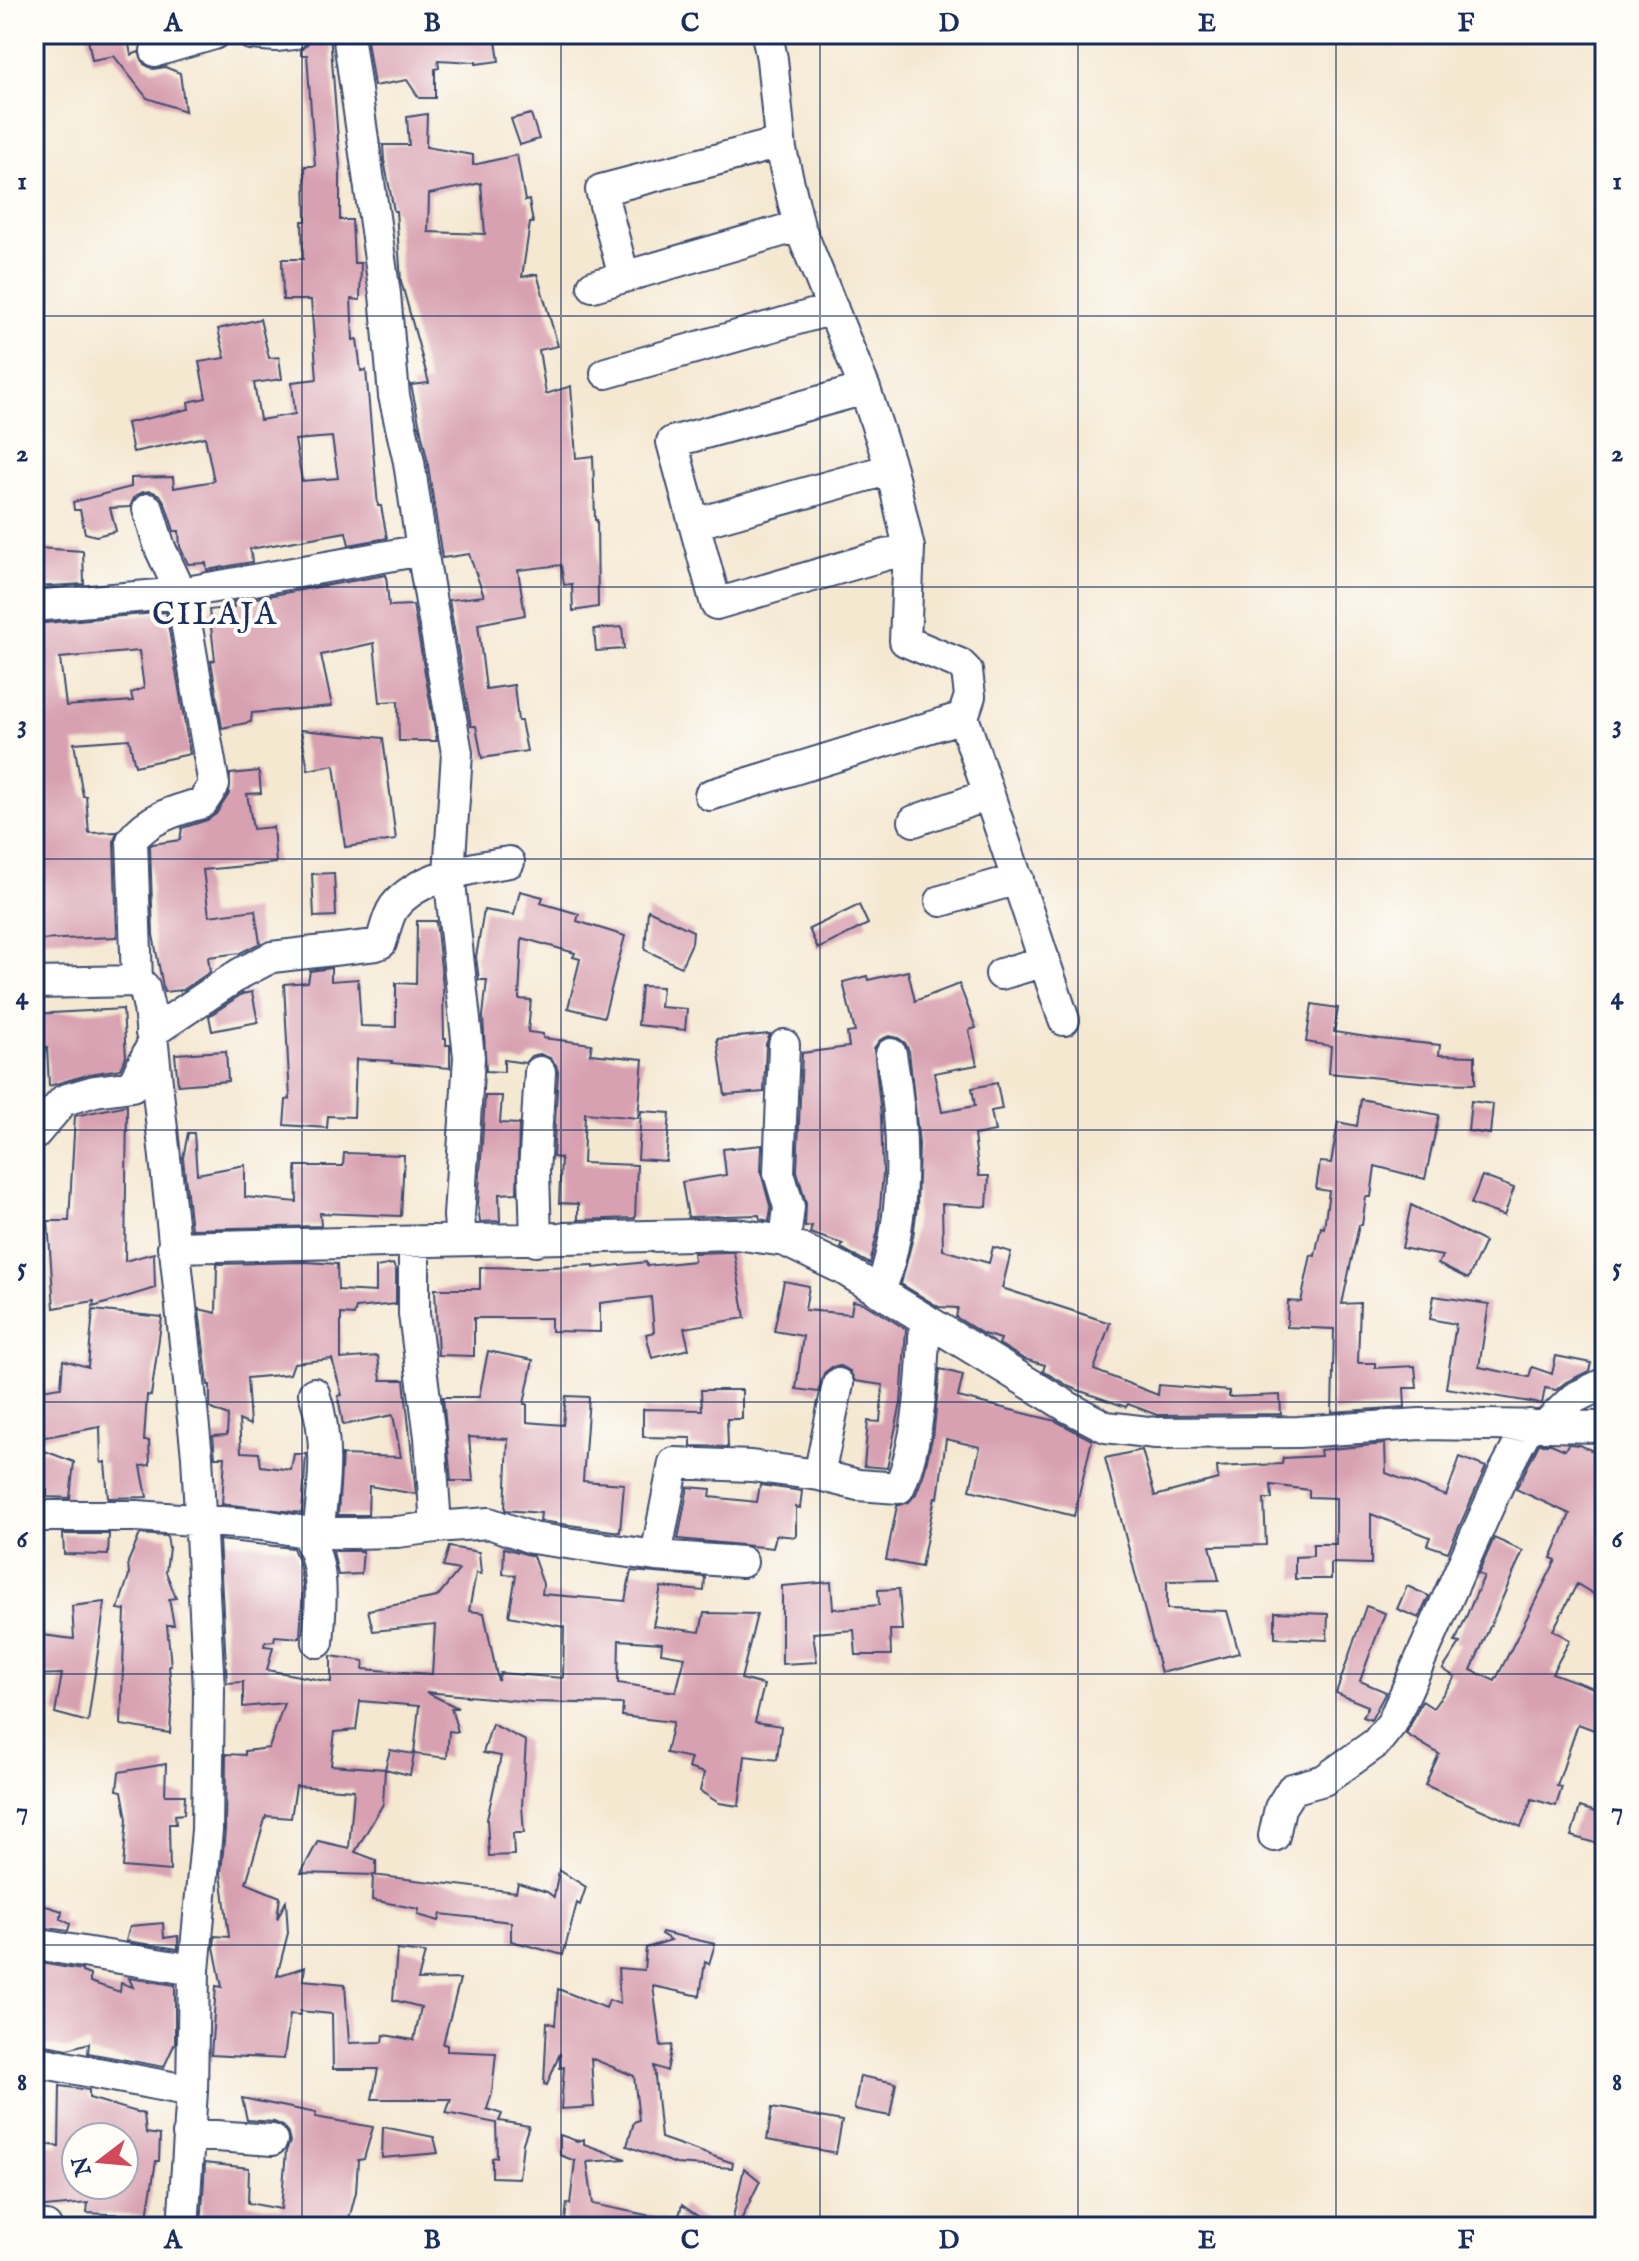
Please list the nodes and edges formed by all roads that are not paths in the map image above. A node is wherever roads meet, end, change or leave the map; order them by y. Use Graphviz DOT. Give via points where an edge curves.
graph roads {
  1 [pos="214,34"];
  2 [pos="251,34"];
  3 [pos="293,34"];
  4 [pos="348,34"];
  5 [pos="767,34"];
  6 [pos="156,51"];
  7 [pos="780,143"];
  8 [pos="799,226"];
  9 [pos="624,277"];
  10 [pos="593,286"];
  11 [pos="833,309"];
  12 [pos="606,373"];
  13 [pos="865,389"];
  14 [pos="891,469"];
  15 [pos="148,509"];
  16 [pos="694,524"];
  17 [pos="909,548"];
  18 [pos="422,550"];
  19 [pos="181,593"];
  20 [pos="34,606"];
  21 [pos="963,717"];
  22 [pos="710,795"];
  23 [pos="988,795"];
  24 [pos="914,821"];
  25 [pos="509,862"];
  26 [pos="449,873"];
  27 [pos="1018,879"];
  28 [pos="941,901"];
  29 [pos="1045,961"];
  30 [pos="1001,974"];
  31 [pos="137,981"];
  32 [pos="34,983"];
  33 [pos="1064,1020"];
  34 [pos="151,1039"];
  35 [pos="784,1045"];
  36 [pos="891,1054"];
  37 [pos="540,1072"];
  38 [pos="34,1135"];
  39 [pos="461,1240"];
  40 [pos="414,1241"];
  41 [pos="536,1241"];
  42 [pos="785,1241"];
  43 [pos="173,1247"];
  44 [pos="880,1292"];
  45 [pos="925,1319"];
  46 [pos="1605,1383"];
  47 [pos="838,1384"];
  48 [pos="314,1393"];
  49 [pos="1538,1425"];
  50 [pos="1605,1427"];
  51 [pos="819,1475"];
  52 [pos="34,1516"];
  53 [pos="200,1522"];
  54 [pos="436,1527"];
  55 [pos="312,1532"];
  56 [pos="656,1556"];
  57 [pos="742,1562"];
  58 [pos="318,1642"];
  59 [pos="1274,1836"];
  60 [pos="34,1944"];
  61 [pos="194,1970"];
  62 [pos="34,2061"];
  63 [pos="192,2091"];
  64 [pos="188,2134"];
  65 [pos="272,2140"];
  66 [pos="34,2226"];
  67 [pos="46,2227"];
  68 [pos="183,2227"];
  1 -- 6 [label="street"];
  2 -- 3 [label="street"];
  4 -- 18 [label="street" via="394,396"];
  5 -- 7 [label="street"];
  7 -- 8 [label="street"];
  7 -- 9 [label="street" via="601,190"];
  8 -- 9 [label="street"];
  8 -- 11 [label="street"];
  9 -- 10 [label="street"];
  11 -- 12 [label="street"];
  11 -- 13 [label="street"];
  13 -- 14 [label="street"];
  13 -- 16 [label="street" via="672,442"];
  14 -- 16 [label="street"];
  14 -- 17 [label="street"];
  15 -- 19 [label="street"];
  16 -- 17 [label="street" via="716,604"];
  17 -- 21 [label="street" via="905,641 967,671 970,696"];
  18 -- 19 [label="street"];
  18 -- 26 [label="street" via="457,753"];
  19 -- 20 [label="street"];
  19 -- 31 [label="street" via="214,785 202,803 148,824 132,840"];
  21 -- 22 [label="street"];
  21 -- 23 [label="street"];
  23 -- 24 [label="street"];
  23 -- 27 [label="street"];
  25 -- 26 [label="street"];
  26 -- 34 [label="street" via="395,906 381,943 272,957 241,973"];
  26 -- 39 [label="street" via="469,1057"];
  27 -- 28 [label="street"];
  27 -- 29 [label="street"];
  29 -- 30 [label="street"];
  29 -- 33 [label="street"];
  31 -- 32 [label="street"];
  31 -- 34 [label="street" via="144,987"];
  34 -- 38 [label="street" via="132,1086 64,1100"];
  34 -- 43 [label="street"];
  35 -- 42 [label="street" via="779,1173 789,1207"];
  36 -- 44 [label="street" via="901,1111 901,1186 892,1259"];
  37 -- 41 [label="street"];
  39 -- 40 [label="street"];
  39 -- 41 [label="street"];
  40 -- 43 [label="street"];
  40 -- 54 [label="street" via="414,1314"];
  41 -- 42 [label="street" via="736,1234"];
  42 -- 44 [label="street"];
  43 -- 53 [label="street"];
  44 -- 45 [label="street"];
  45 -- 49 [label="street" via="1106,1427 1156,1433"];
  45 -- 51 [label="street" via="920,1399 899,1488"];
  46 -- 49 [label="street"];
  47 -- 51 [label="street"];
  48 -- 55 [label="street" via="326,1468"];
  49 -- 50 [label="street"];
  49 -- 59 [label="street" via="1503,1474 1392,1723 1376,1743 1324,1780 1292,1789 1280,1808"];
  51 -- 56 [label="street" via="674,1463"];
  52 -- 53 [label="street"];
  53 -- 55 [label="street"];
  53 -- 61 [label="street" via="209,1705 207,1830"];
  54 -- 55 [label="street"];
  54 -- 56 [label="street" via="489,1523 532,1538"];
  55 -- 58 [label="street" via="321,1599"];
  56 -- 57 [label="street"];
  60 -- 61 [label="street"];
  61 -- 63 [label="street"];
  62 -- 63 [label="street"];
  63 -- 64 [label="street"];
  64 -- 65 [label="street"];
  64 -- 68 [label="street"];
  66 -- 67 [label="street"];
}
